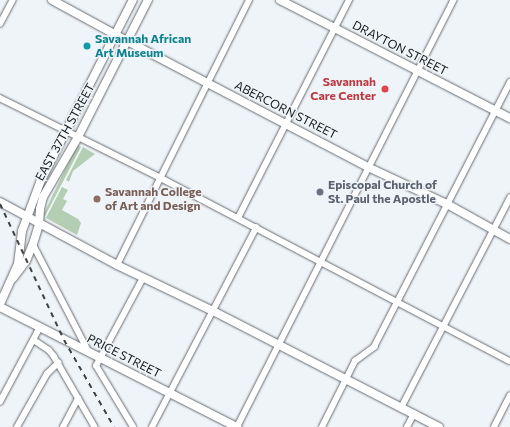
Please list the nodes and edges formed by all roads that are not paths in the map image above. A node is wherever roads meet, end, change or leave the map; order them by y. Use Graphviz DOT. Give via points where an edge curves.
graph roads {
  1 [pos="13,0"];
  2 [pos="52,0"];
  3 [pos="134,0"];
  4 [pos="148,0"];
  5 [pos="249,0"];
  6 [pos="280,0"];
  7 [pos="349,0"];
  8 [pos="454,0"];
  9 [pos="0,24"];
  10 [pos="334,28"];
  11 [pos="115,35"];
  12 [pos="126,41"];
  13 [pos="418,72"];
  14 [pos="510,82"];
  15 [pos="208,84"];
  16 [pos="0,98"];
  17 [pos="495,110"];
  18 [pos="510,118"];
  19 [pos="286,124"];
  20 [pos="67,131"];
  21 [pos="78,137"];
  22 [pos="370,168"];
  23 [pos="161,178"];
  24 [pos="510,198"];
  25 [pos="0,202"];
  26 [pos="447,204"];
  27 [pos="27,216"];
  28 [pos="238,218"];
  29 [pos="39,224"];
  30 [pos="256,228"];
  31 [pos="493,229"];
  32 [pos="510,239"];
  33 [pos="33,244"];
  34 [pos="321,262"];
  35 [pos="117,265"];
  36 [pos="13,278"];
  37 [pos="143,278"];
  38 [pos="397,302"];
  39 [pos="0,304"];
  40 [pos="0,307"];
  41 [pos="213,311"];
  42 [pos="443,326"];
  43 [pos="40,327"];
  44 [pos="34,340"];
  45 [pos="279,345"];
  46 [pos="89,352"];
  47 [pos="98,362"];
  48 [pos="510,362"];
  49 [pos="58,364"];
  50 [pos="346,379"];
  51 [pos="170,393"];
  52 [pos="510,396"];
  53 [pos="78,399"];
  54 [pos="0,402"];
  55 [pos="401,408"];
  56 [pos="414,414"];
  57 [pos="17,427"];
  58 [pos="63,427"];
  59 [pos="95,427"];
  60 [pos="133,427"];
  61 [pos="152,427"];
  62 [pos="237,427"];
  63 [pos="322,427"];
  64 [pos="407,427"];
  65 [pos="439,427"];
  66 [pos="494,427"];
  1 -- 9 [label="street"];
  2 -- 11 [label="main road, ABERCORN STREET"];
  3 -- 11 [label="main road, EAST 37TH STREET"];
  4 -- 12 [label="main road, EAST 37TH STREET"];
  5 -- 15 [label="street"];
  6 -- 10 [label="main road, DRAYTON STREET"];
  7 -- 10 [label="street"];
  8 -- 13 [label="street"];
  10 -- 13 [label="main road, DRAYTON STREET"];
  10 -- 19 [label="street"];
  11 -- 12 [label="main road, ABERCORN STREET"];
  11 -- 20 [label="main road, EAST 37TH STREET"];
  12 -- 15 [label="main road, ABERCORN STREET"];
  12 -- 21 [label="main road, EAST 37TH STREET"];
  13 -- 17 [label="main road, DRAYTON STREET"];
  13 -- 22 [label="street"];
  14 -- 17 [label="street"];
  15 -- 19 [label="main road, ABERCORN STREET"];
  15 -- 23 [label="street"];
  16 -- 20 [label="street"];
  17 -- 18 [label="main road, DRAYTON STREET"];
  17 -- 26 [label="street"];
  19 -- 22 [label="main road, ABERCORN STREET"];
  19 -- 28 [label="street"];
  20 -- 21 [label="street"];
  20 -- 27 [label="main road, EAST 37TH STREET" via="41,180"];
  21 -- 23 [label="street"];
  21 -- 29 [label="main road, EAST 37TH STREET" via="43,197"];
  22 -- 26 [label="main road, ABERCORN STREET"];
  22 -- 34 [label="street"];
  23 -- 28 [label="street"];
  23 -- 35 [label="street"];
  24 -- 31 [label="street"];
  25 -- 27 [label="main road"];
  26 -- 31 [label="main road, ABERCORN STREET"];
  26 -- 38 [label="street"];
  27 -- 29 [label="main road"];
  27 -- 36 [label="main road, EAST 37TH STREET"];
  28 -- 30 [label="street"];
  29 -- 33 [label="main road, EAST 37TH STREET"];
  29 -- 35 [label="main road"];
  30 -- 34 [label="street"];
  30 -- 41 [label="street"];
  31 -- 32 [label="main road, ABERCORN STREET"];
  31 -- 42 [label="street"];
  33 -- 36 [label="main road, EAST 37TH STREET" via="26,261"];
  33 -- 46 [label="street"];
  34 -- 38 [label="street"];
  34 -- 45 [label="street"];
  35 -- 37 [label="main road"];
  36 -- 39 [label="main road, EAST 37TH STREET"];
  37 -- 41 [label="main road"];
  37 -- 47 [label="street"];
  38 -- 42 [label="street"];
  38 -- 50 [label="street" via="374,347 355,361"];
  40 -- 43 [label="main road, PRICE STREET"];
  41 -- 45 [label="main road"];
  41 -- 51 [label="street"];
  42 -- 48 [label="street"];
  42 -- 55 [label="street"];
  43 -- 44 [label="street"];
  43 -- 46 [label="main road, PRICE STREET"];
  44 -- 49 [label="street" via="49,350"];
  44 -- 54 [label="street"];
  45 -- 50 [label="main road"];
  45 -- 62 [label="street"];
  46 -- 47 [label="main road, PRICE STREET"];
  47 -- 51 [label="main road, PRICE STREET"];
  47 -- 60 [label="street"];
  49 -- 53 [label="street"];
  49 -- 57 [label="street" via="47,375"];
  50 -- 55 [label="main road"];
  50 -- 63 [label="street"];
  51 -- 61 [label="street"];
  51 -- 62 [label="main road, PRICE STREET"];
  52 -- 66 [label="street"];
  53 -- 58 [label="street"];
  53 -- 59 [label="street"];
  55 -- 56 [label="main road"];
  56 -- 64 [label="street"];
  56 -- 65 [label="main road"];
}
